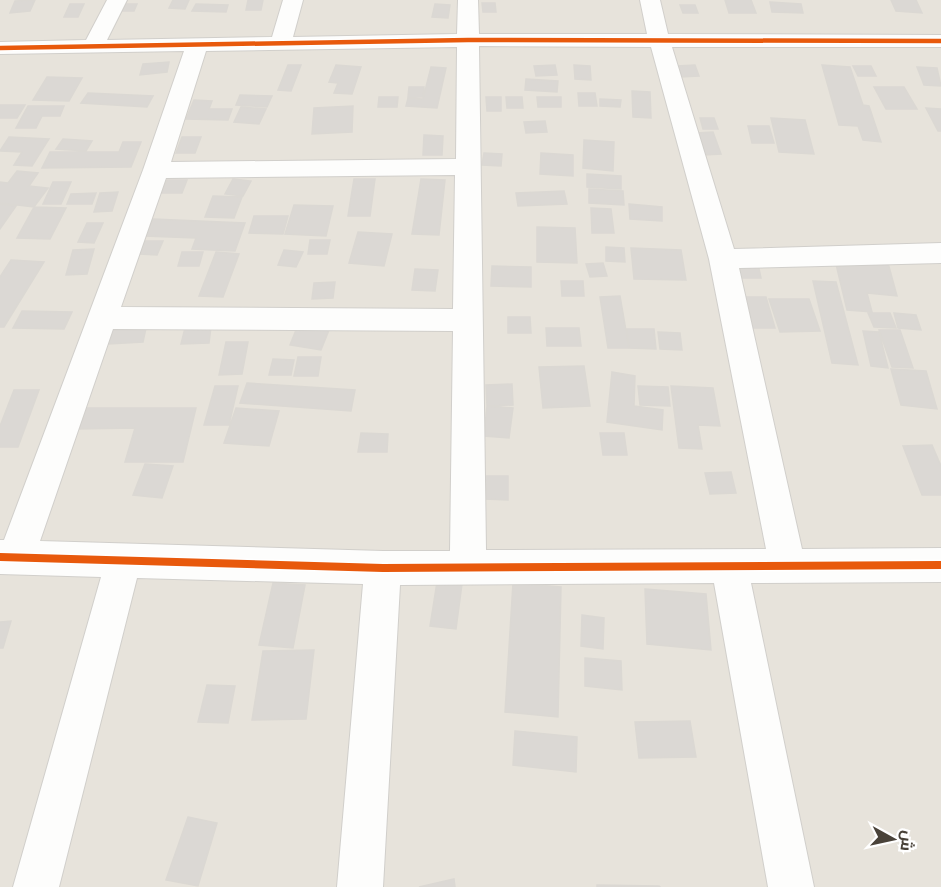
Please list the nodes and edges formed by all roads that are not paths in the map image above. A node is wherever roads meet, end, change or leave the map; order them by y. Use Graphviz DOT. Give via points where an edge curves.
graph roads {
  1 [pos="117,0"];
  2 [pos="292,0"];
  3 [pos="468,0"];
  4 [pos="650,0"];
  5 [pos="659,39"];
  6 [pos="468,40"];
  7 [pos="941,41"];
  8 [pos="280,44"];
  9 [pos="196,45"];
  10 [pos="93,47"];
  11 [pos="4,54"];
  12 [pos="467,167"];
  13 [pos="156,170"];
  14 [pos="941,253"];
  15 [pos="723,259"];
  16 [pos="104,318"];
  17 [pos="467,320"];
  18 [pos="8,557"];
  19 [pos="123,562"];
  20 [pos="941,564"];
  21 [pos="787,565"];
  22 [pos="729,567"];
  23 [pos="383,568"];
  24 [pos="468,568"];
  25 [pos="36,887"];
  26 [pos="360,887"];
  27 [pos="791,887"];
  1 -- 10 [label="street"];
  2 -- 8 [label="street"];
  3 -- 6 [label="street"];
  4 -- 5 [label="street"];
  5 -- 6 [label="street"];
  5 -- 7 [label="street"];
  5 -- 15 [label="street"];
  6 -- 8 [label="street"];
  6 -- 12 [label="street"];
  8 -- 9 [label="street"];
  9 -- 10 [label="street"];
  9 -- 13 [label="street"];
  10 -- 11 [label="street"];
  12 -- 13 [label="street"];
  12 -- 17 [label="street"];
  13 -- 16 [label="street"];
  14 -- 15 [label="street"];
  15 -- 21 [label="street"];
  16 -- 17 [label="street"];
  16 -- 18 [label="street"];
  17 -- 24 [label="street"];
  18 -- 19 [label="street"];
  19 -- 23 [label="street"];
  19 -- 25 [label="street"];
  20 -- 21 [label="street"];
  21 -- 22 [label="street"];
  22 -- 24 [label="street"];
  22 -- 27 [label="street"];
  23 -- 24 [label="street"];
  23 -- 26 [label="street"];
}
